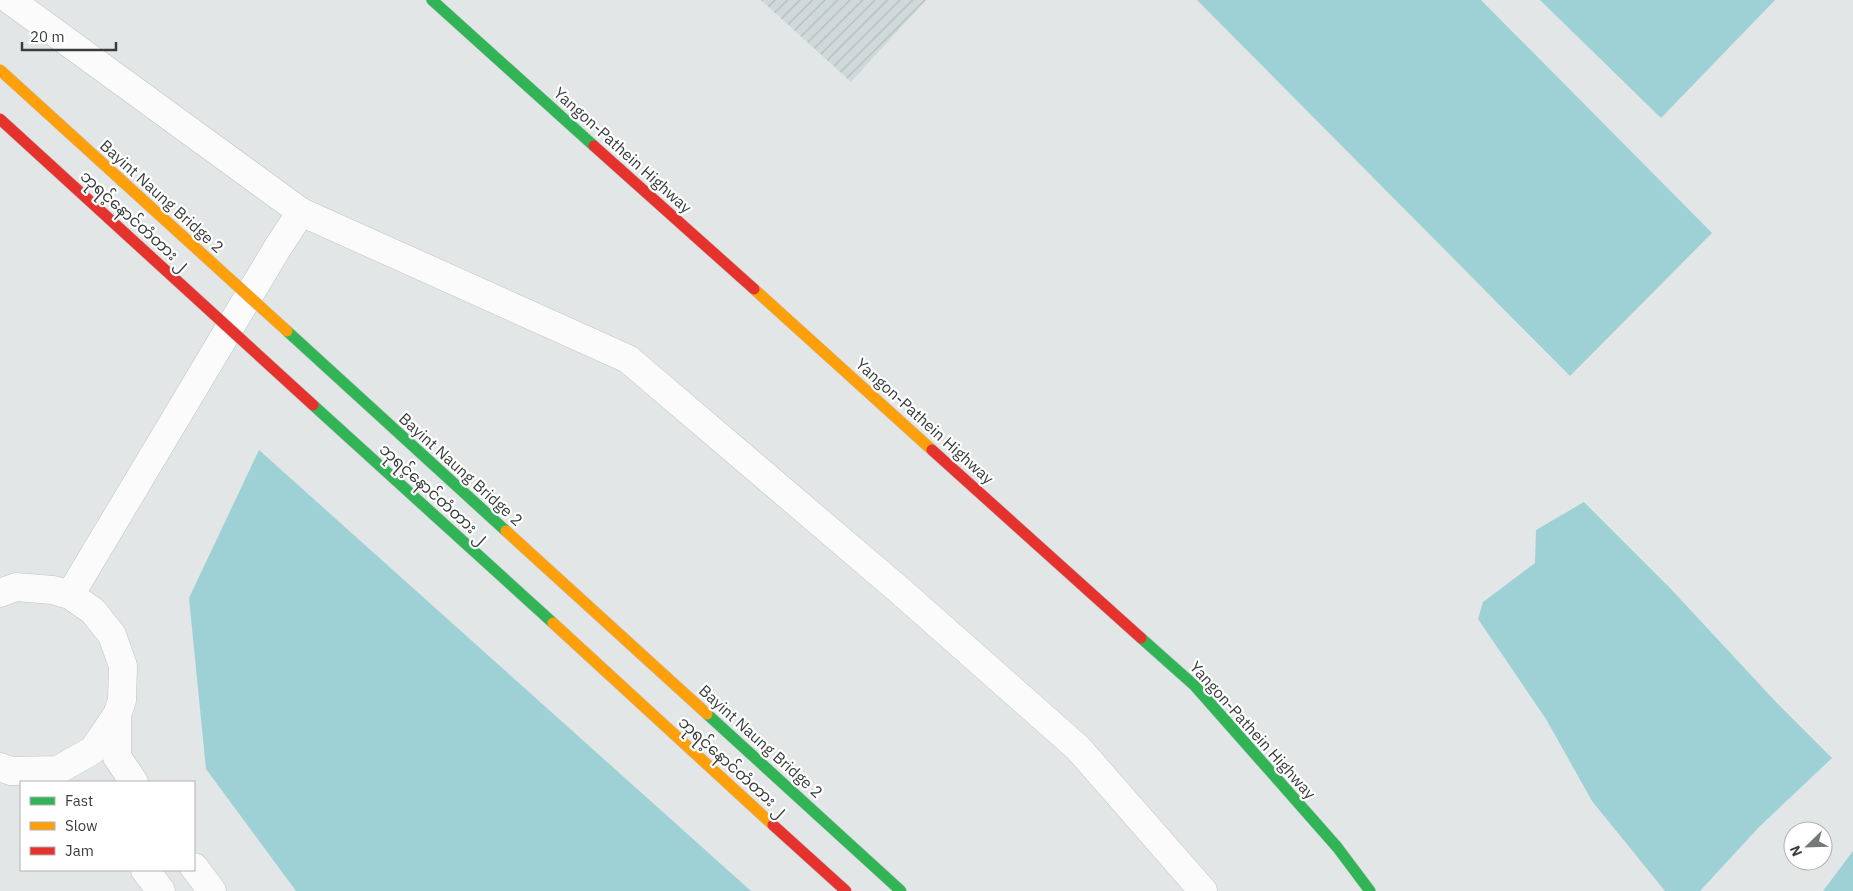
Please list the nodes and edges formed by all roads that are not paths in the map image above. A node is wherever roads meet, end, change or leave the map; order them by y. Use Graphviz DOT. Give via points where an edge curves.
graph roads {
  1 [pos="10,0"];
  2 [pos="432,0"];
  3 [pos="0,70"];
  4 [pos="0,119"];
  5 [pos="301,212"];
  6 [pos="0,593"];
  7 [pos="70,595"];
  8 [pos="117,715"];
  9 [pos="0,767"];
  10 [pos="64,776"];
  11 [pos="133,781"];
  12 [pos="195,868"];
  13 [pos="146,871"];
  14 [pos="161,891"];
  15 [pos="212,891"];
  16 [pos="846,891"];
  17 [pos="901,891"];
  18 [pos="1203,891"];
  19 [pos="1370,891"];
  1 -- 5 [label="street"];
  2 -- 19 [label="main road, Yangon-Pathein Highway" via="1195,686 1337,847"];
  3 -- 17 [label="main road, Bayint Naung Bridge 2, bridge"];
  4 -- 16 [label="main road, ဘုရင့်နောင်တံတား ၂, bridge"];
  5 -- 7 [label="street"];
  5 -- 18 [label="street" via="628,359 898,589 1078,748"];
  6 -- 7 [label="street" via="16,587"];
  7 -- 8 [label="street" via="93,611 112,635 122,666 122,700"];
  8 -- 10 [label="street" via="93,750"];
  8 -- 11 [label="street" via="117,756"];
  9 -- 10 [label="street"];
  12 -- 15 [label="street"];
  13 -- 14 [label="street"];
}
